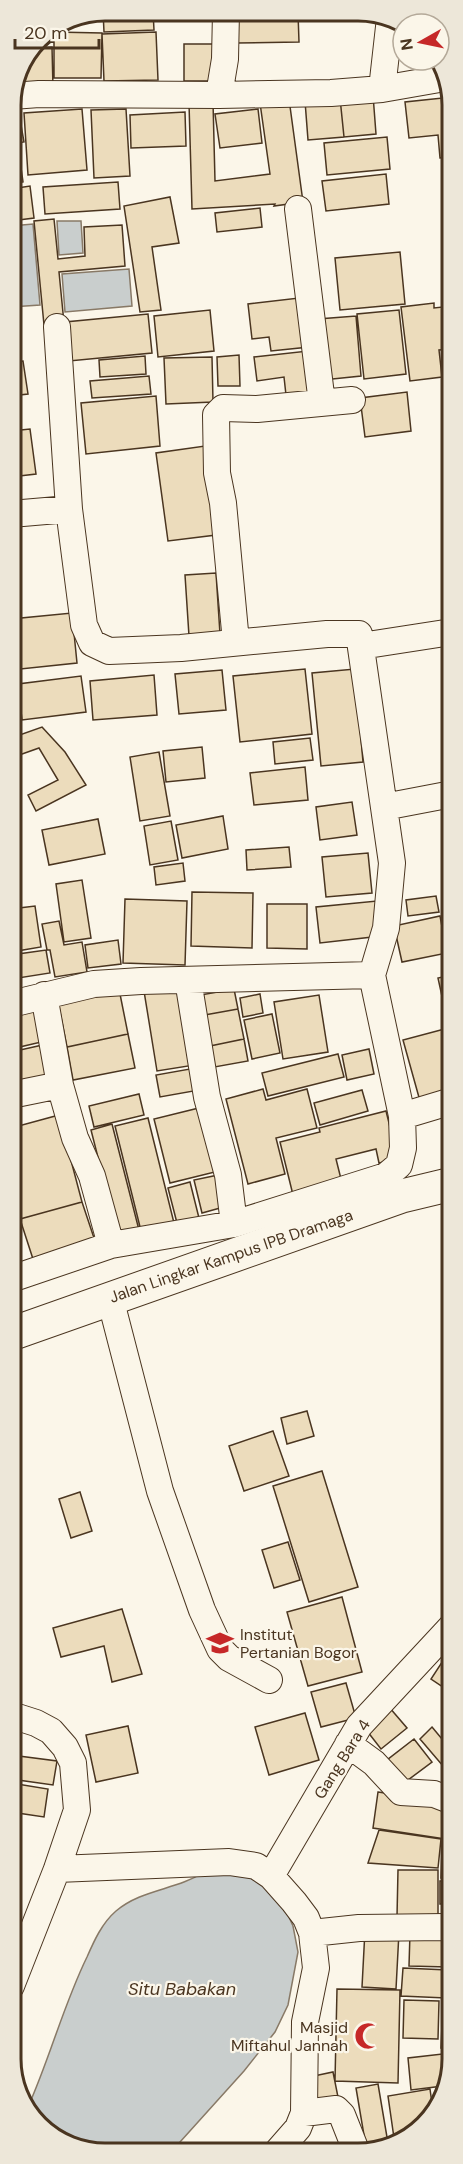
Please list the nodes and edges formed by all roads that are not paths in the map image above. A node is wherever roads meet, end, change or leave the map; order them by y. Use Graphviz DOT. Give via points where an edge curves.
graph roads {
  1 [pos="226,21"];
  2 [pos="389,27"];
  3 [pos="438,79"];
  4 [pos="381,89"];
  5 [pos="22,95"];
  6 [pos="219,95"];
  7 [pos="298,209"];
  8 [pos="57,327"];
  9 [pos="352,400"];
  10 [pos="322,403"];
  11 [pos="69,509"];
  12 [pos="21,513"];
  13 [pos="442,633"];
  14 [pos="236,642"];
  15 [pos="361,646"];
  16 [pos="442,796"];
  17 [pos="384,807"];
  18 [pos="372,975"];
  19 [pos="188,980"];
  20 [pos="44,995"];
  21 [pos="21,1001"];
  22 [pos="60,1085"];
  23 [pos="21,1093"];
  24 [pos="442,1104"];
  25 [pos="402,1116"];
  26 [pos="442,1186"];
  27 [pos="234,1224"];
  28 [pos="111,1245"];
  29 [pos="21,1276"];
  30 [pos="110,1298"];
  31 [pos="21,1330"];
  32 [pos="442,1637"];
  33 [pos="269,1680"];
  34 [pos="21,1718"];
  35 [pos="348,1744"];
  36 [pos="442,1797"];
  37 [pos="57,1869"];
  38 [pos="271,1876"];
  39 [pos="442,1927"];
  40 [pos="312,1933"];
  41 [pos="21,1963"];
  42 [pos="304,2113"];
  43 [pos="285,2143"];
  44 [pos="353,2143"];
  1 -- 6 [label="street"];
  2 -- 4 [label="street"];
  3 -- 4 [label="street"];
  4 -- 6 [label="street"];
  5 -- 6 [label="street"];
  7 -- 10 [label="street"];
  8 -- 11 [label="street"];
  9 -- 10 [label="street"];
  10 -- 14 [label="street" via="223,408 216,415 217,472"];
  11 -- 12 [label="street"];
  11 -- 14 [label="street" via="84,625 92,643 109,651"];
  13 -- 15 [label="street"];
  14 -- 15 [label="street" via="359,634"];
  15 -- 17 [label="street"];
  16 -- 17 [label="street"];
  17 -- 18 [label="street" via="392,863 386,928"];
  18 -- 19 [label="street"];
  18 -- 25 [label="street"];
  19 -- 20 [label="street" via="94,984"];
  19 -- 27 [label="street" via="207,1097 228,1175"];
  20 -- 21 [label="street"];
  20 -- 22 [label="street"];
  22 -- 23 [label="street"];
  22 -- 28 [label="street"];
  24 -- 25 [label="street"];
  25 -- 27 [label="street" via="399,1165 386,1176"];
  26 -- 30 [label="street, Jalan Lingkar Kampus IPB Dramaga" via="402,1196"];
  27 -- 28 [label="street"];
  28 -- 29 [label="street"];
  30 -- 31 [label="street, Jalan Lingkar Kampus IPB Dramaga"];
  30 -- 33 [label="street" via="160,1491 202,1610 220,1649"];
  32 -- 35 [label="street, Gang Bara 4" via="359,1726"];
  34 -- 37 [label="street" via="51,1731 73,1763 77,1810"];
  35 -- 36 [label="street" via="374,1763 401,1792"];
  35 -- 38 [label="street, Gang Bara 4"];
  37 -- 38 [label="street" via="229,1862 256,1866"];
  37 -- 41 [label="street"];
  38 -- 40 [label="street" via="306,1918"];
  39 -- 40 [label="street"];
  40 -- 42 [label="street" via="316,1968 305,2022"];
  42 -- 43 [label="street" via="298,2128"];
  42 -- 44 [label="street" via="336,2109"];
}
